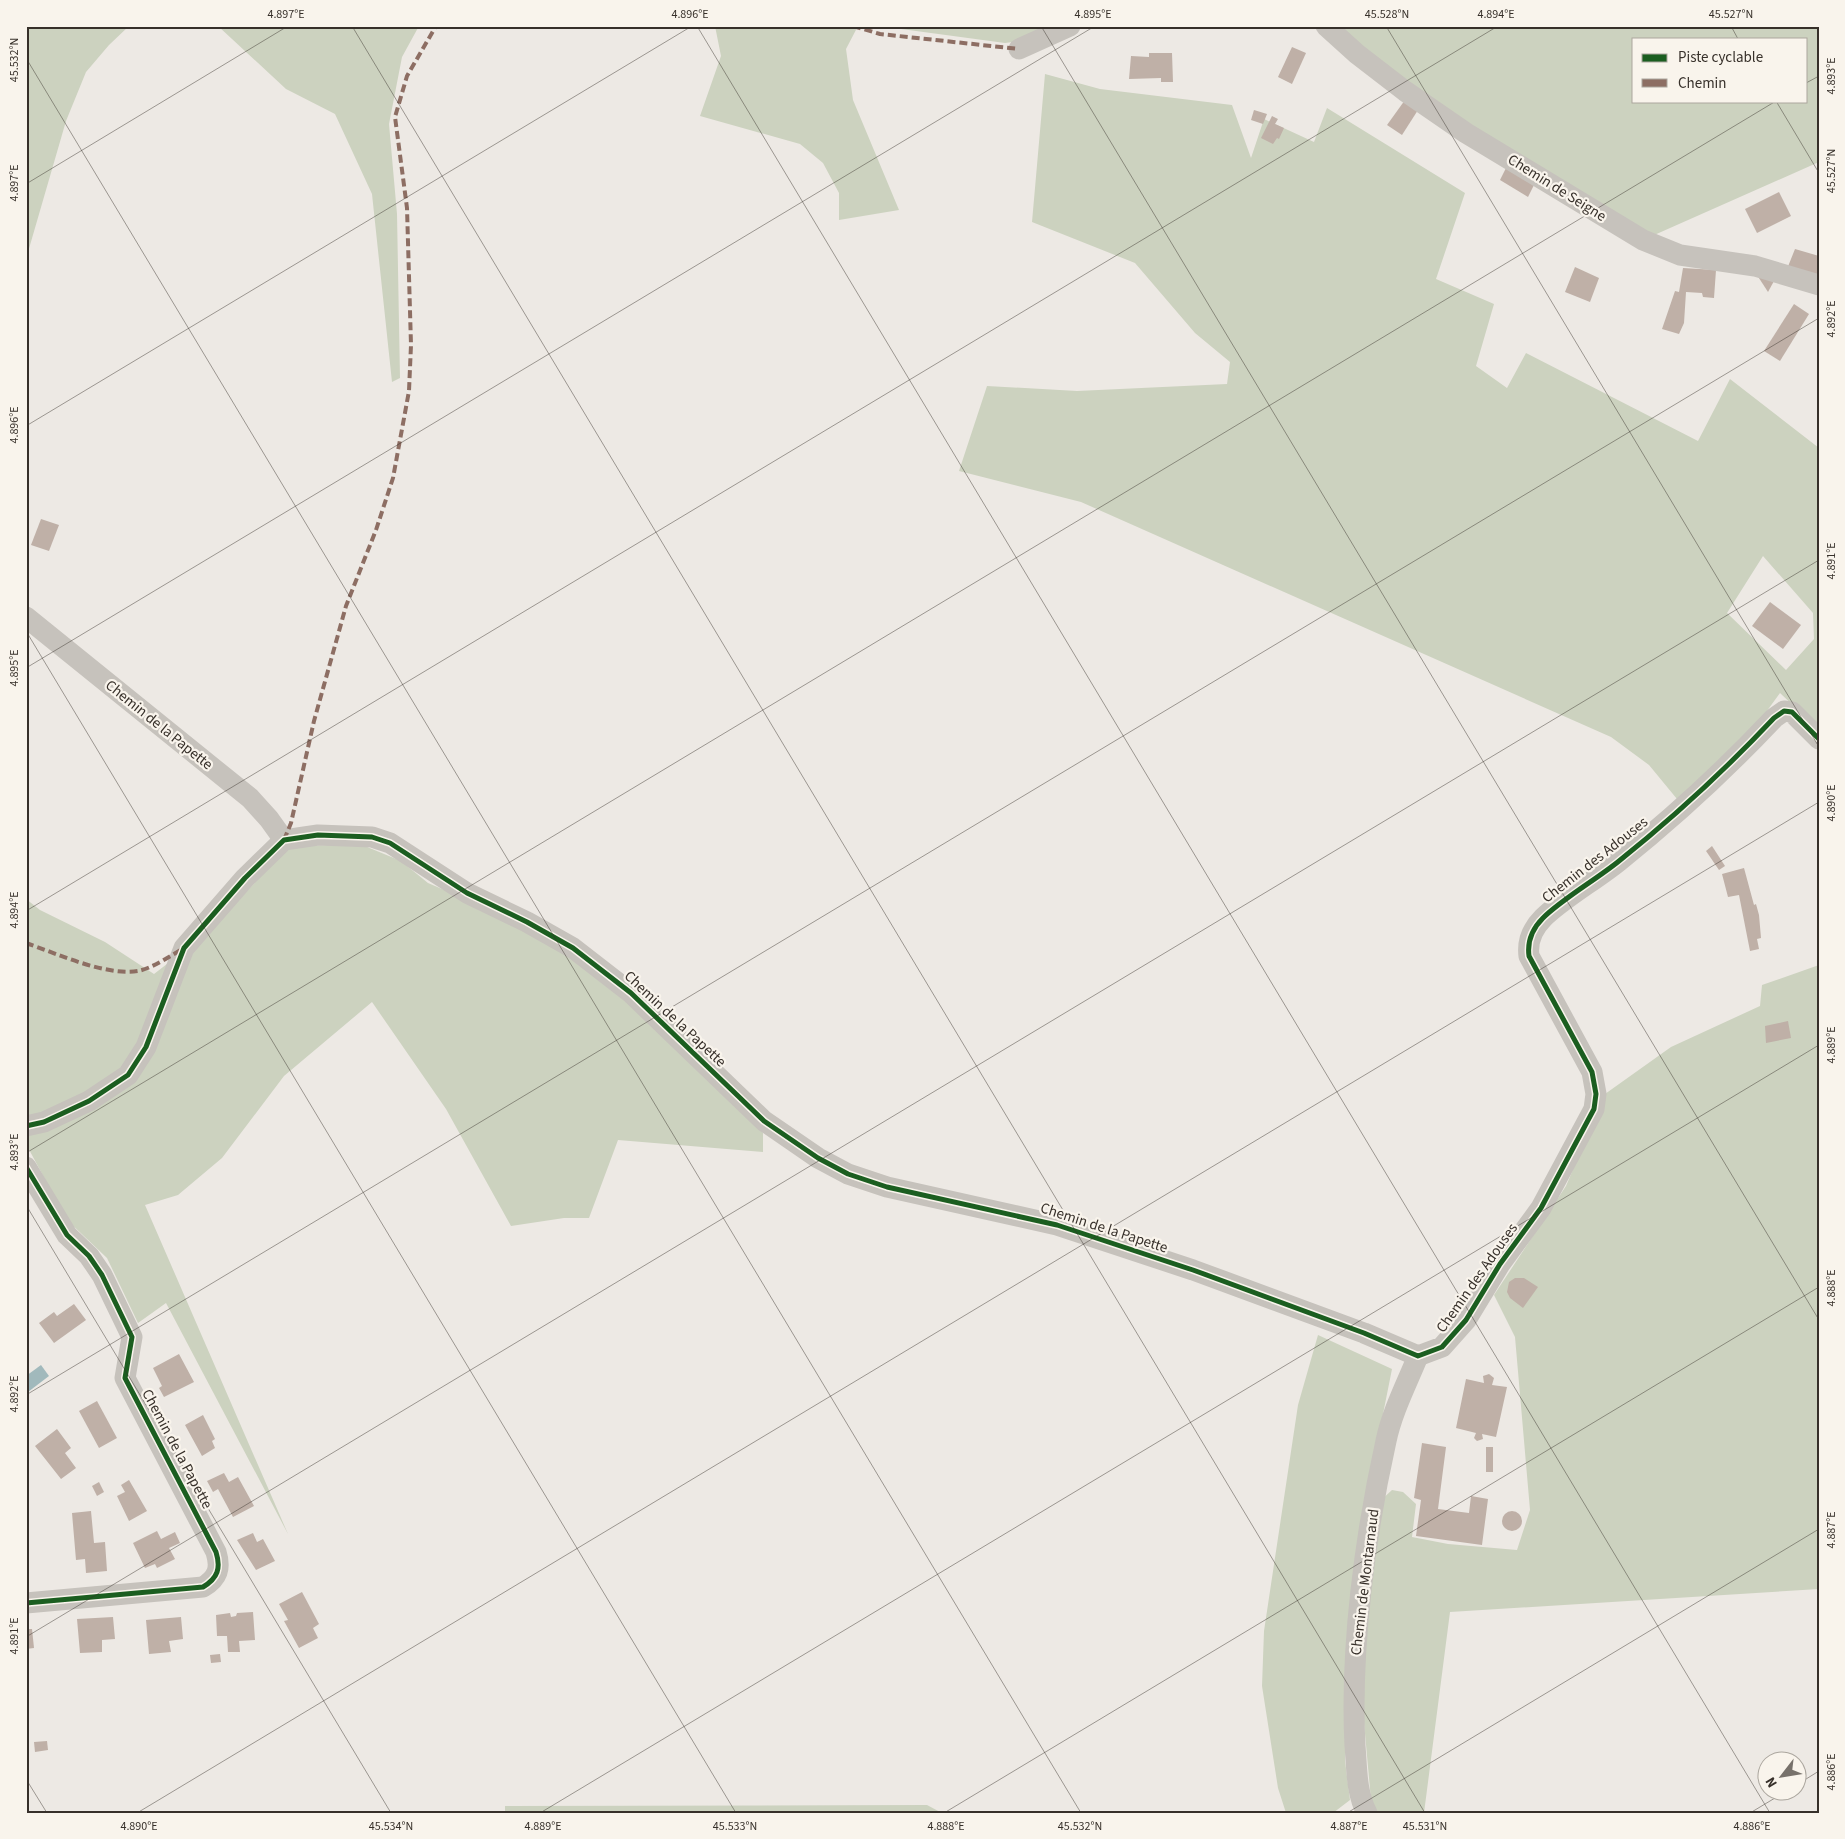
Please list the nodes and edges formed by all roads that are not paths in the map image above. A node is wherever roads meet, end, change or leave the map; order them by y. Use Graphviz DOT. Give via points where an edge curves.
graph roads {
  1 [pos="1070,26"];
  2 [pos="1326,26"];
  3 [pos="1019,49"];
  4 [pos="1819,285"];
  5 [pos="26,617"];
  6 [pos="1819,739"];
  7 [pos="284,840"];
  8 [pos="26,1126"];
  9 [pos="26,1167"];
  10 [pos="1423,1355"];
  11 [pos="26,1603"];
  12 [pos="1367,1813"];
  1 -- 3 [label="street"];
  2 -- 4 [label="street, Chemin de Seigne" via="1405,91 1466,133 1643,240 1680,255 1755,266"];
  5 -- 7 [label="street, Chemin de la Papette" via="250,798"];
  6 -- 10 [label="street, Chemin des Adouses" via="1792,712 1784,711 1620,861 1543,918 1533,931 1528,945 1529,956 1592,1072 1596,1094 1594,1109 1540,1208 1500,1264 1466,1320 1442,1347"];
  7 -- 8 [label="street" via="245,878 184,948 146,1047 128,1075 89,1101 44,1122"];
  7 -- 10 [label="street, Chemin de la Papette" via="318,835 372,837 390,843 467,893 573,948 631,993 764,1121 848,1174 888,1187 1057,1225 1193,1270"];
  9 -- 11 [label="street, Chemin de la Papette" via="67,1234 102,1275 132,1337 125,1378 219,1562 218,1574 203,1587"];
  10 -- 12 [label="street, Chemin de Montarnaud" via="1386,1439 1366,1552 1354,1728 1357,1776"];
}
